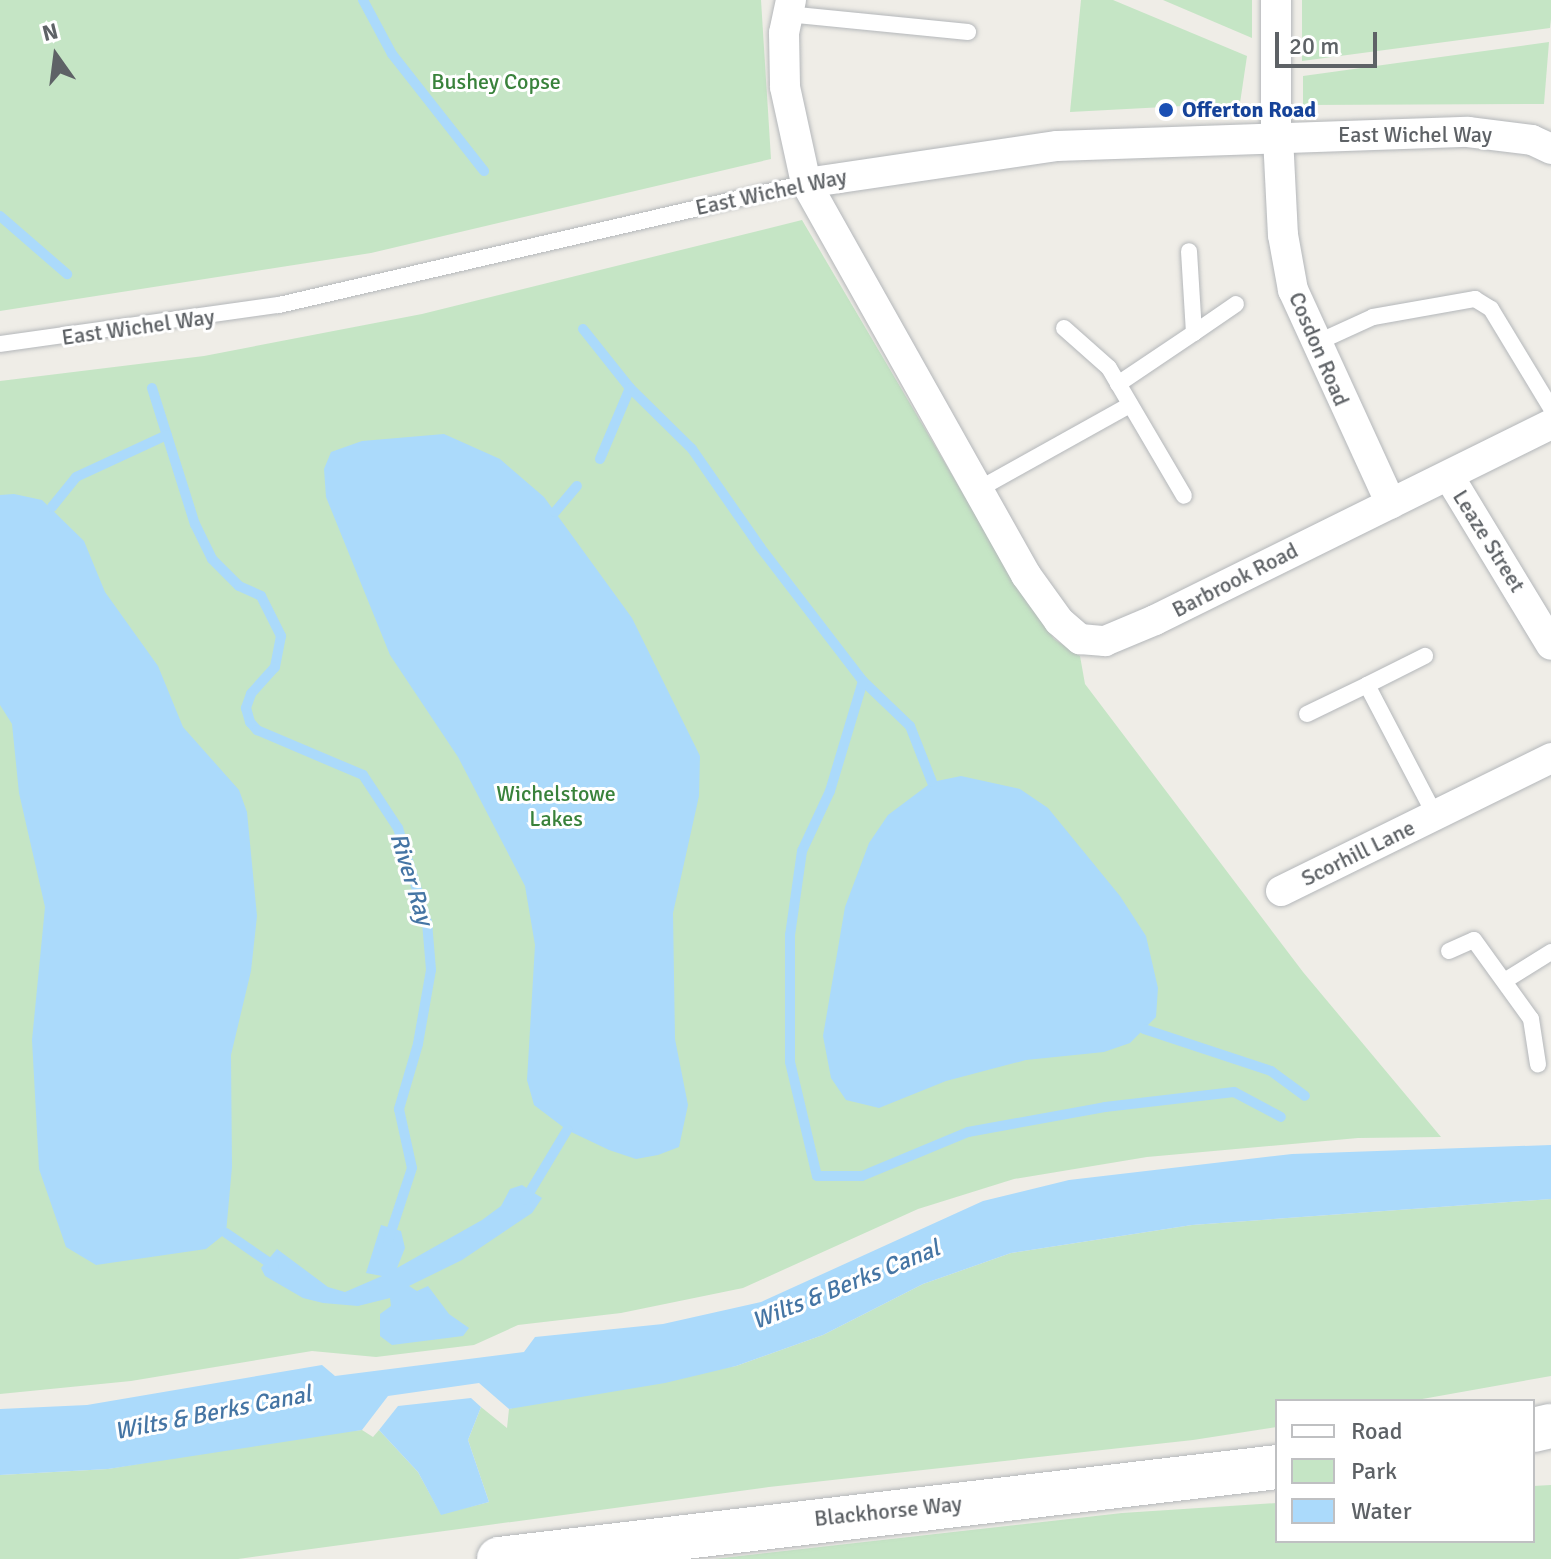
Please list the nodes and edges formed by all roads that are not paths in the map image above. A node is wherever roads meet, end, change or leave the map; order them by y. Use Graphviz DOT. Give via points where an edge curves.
graph roads {
  1 [pos="1276,0"];
  2 [pos="789,7"];
  3 [pos="968,32"];
  4 [pos="1277,137"];
  5 [pos="1551,149"];
  6 [pos="806,183"];
  7 [pos="1189,251"];
  8 [pos="1236,304"];
  9 [pos="1064,328"];
  10 [pos="1194,333"];
  11 [pos="0,344"];
  12 [pos="1314,344"];
  13 [pos="1118,384"];
  14 [pos="1130,405"];
  15 [pos="1551,408"];
  16 [pos="1551,424"];
  17 [pos="1450,478"];
  18 [pos="977,490"];
  19 [pos="1184,496"];
  20 [pos="1391,504"];
  21 [pos="1551,645"];
  22 [pos="1425,656"];
  23 [pos="1367,685"];
  24 [pos="1307,714"];
  25 [pos="1551,758"];
  26 [pos="1435,815"];
  27 [pos="1281,891"];
  28 [pos="1449,951"];
  29 [pos="1551,952"];
  30 [pos="1506,980"];
  31 [pos="1538,1064"];
  32 [pos="1275,1467"];
  33 [pos="499,1559"];
  1 -- 4 [label="street"];
  2 -- 3 [label="lane"];
  2 -- 6 [label="street, Barbrook Road" via="785,87"];
  4 -- 5 [label="street, East Wichel Way" via="1468,132 1532,140"];
  4 -- 6 [label="street, East Wichel Way" via="1057,146"];
  4 -- 12 [label="street, Cosdon Road" via="1286,265"];
  6 -- 11 [label="lane, East Wichel Way" via="279,305"];
  6 -- 18 [label="street, Barbrook Road"];
  7 -- 10 [label="lane"];
  8 -- 10 [label="lane"];
  9 -- 13 [label="lane" via="1090,347"];
  10 -- 13 [label="lane"];
  12 -- 15 [label="lane" via="1373,317 1475,299 1491,309"];
  12 -- 20 [label="street, Cosdon Road"];
  13 -- 14 [label="lane"];
  14 -- 18 [label="lane"];
  14 -- 19 [label="lane"];
  16 -- 17 [label="street, Barbrook Road"];
  17 -- 20 [label="street, Barbrook Road"];
  17 -- 21 [label="street, Leaze Street"];
  18 -- 20 [label="street, Barbrook Road" via="1042,600 1070,632 1091,643 1155,620"];
  22 -- 23 [label="lane"];
  23 -- 24 [label="lane"];
  23 -- 26 [label="lane, Scorhill Lane"];
  25 -- 26 [label="street, Scorhill Lane"];
  26 -- 27 [label="street, Scorhill Lane"];
  28 -- 30 [label="lane" via="1474,940"];
  29 -- 30 [label="lane"];
  30 -- 31 [label="lane" via="1531,1019"];
  32 -- 33 [label="main road, Blackhorse Way"];
}
